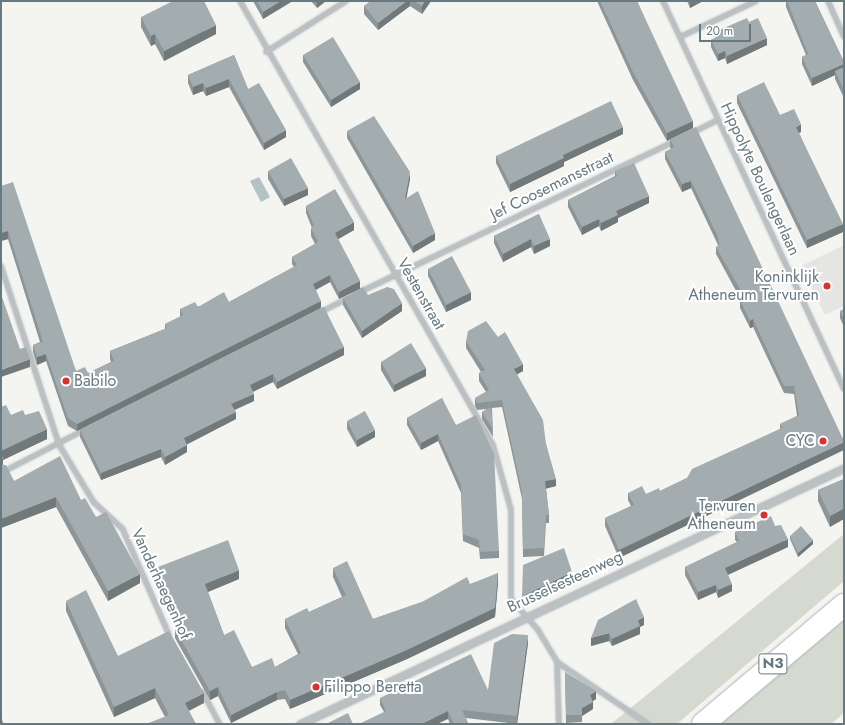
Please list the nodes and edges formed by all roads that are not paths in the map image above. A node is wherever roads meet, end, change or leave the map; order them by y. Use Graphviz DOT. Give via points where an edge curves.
graph roads {
  1 [pos="240,1"];
  2 [pos="346,1"];
  3 [pos="663,1"];
  4 [pos="756,1"];
  5 [pos="828,1"];
  6 [pos="680,37"];
  7 [pos="844,37"];
  8 [pos="266,52"];
  9 [pos="718,120"];
  10 [pos="690,134"];
  11 [pos="682,137"];
  12 [pos="1,266"];
  13 [pos="396,275"];
  14 [pos="3,280"];
  15 [pos="314,316"];
  16 [pos="844,389"];
  17 [pos="90,427"];
  18 [pos="59,444"];
  19 [pos="844,468"];
  20 [pos="1,474"];
  21 [pos="844,605"];
  22 [pos="523,617"];
  23 [pos="173,640"];
  24 [pos="557,662"];
  25 [pos="198,684"];
  26 [pos="220,724"];
  27 [pos="300,724"];
  28 [pos="559,724"];
  29 [pos="648,724"];
  30 [pos="703,724"];
  1 -- 8 [label="street, Vestenstraat"];
  2 -- 8 [label="street"];
  3 -- 6 [label="street, Hippolyte Boulengerlaan"];
  4 -- 6 [label="street"];
  5 -- 7 [label="street"];
  6 -- 9 [label="street, Hippolyte Boulengerlaan"];
  8 -- 13 [label="street, Vestenstraat"];
  9 -- 10 [label="street"];
  9 -- 16 [label="street, Hippolyte Boulengerlaan"];
  11 -- 13 [label="street, Jef Coosemansstraat"];
  12 -- 14 [label="street"];
  13 -- 15 [label="street, Jef Coosemansstraat"];
  13 -- 22 [label="street, Vestenstraat" via="484,428 499,460 511,510 510,596"];
  14 -- 18 [label="street"];
  17 -- 18 [label="street"];
  18 -- 20 [label="street"];
  18 -- 23 [label="street, Vanderhaegenhof" via="94,502 123,529"];
  19 -- 22 [label="street, Brusselsesteenweg"];
  21 -- 30 [label="main road, N3"];
  22 -- 24 [label="street, Vestenstraat" via="538,630"];
  22 -- 27 [label="street, Brusselsesteenweg"];
  24 -- 28 [label="street"];
  24 -- 29 [label="street"];
  25 -- 26 [label="street"];
}
